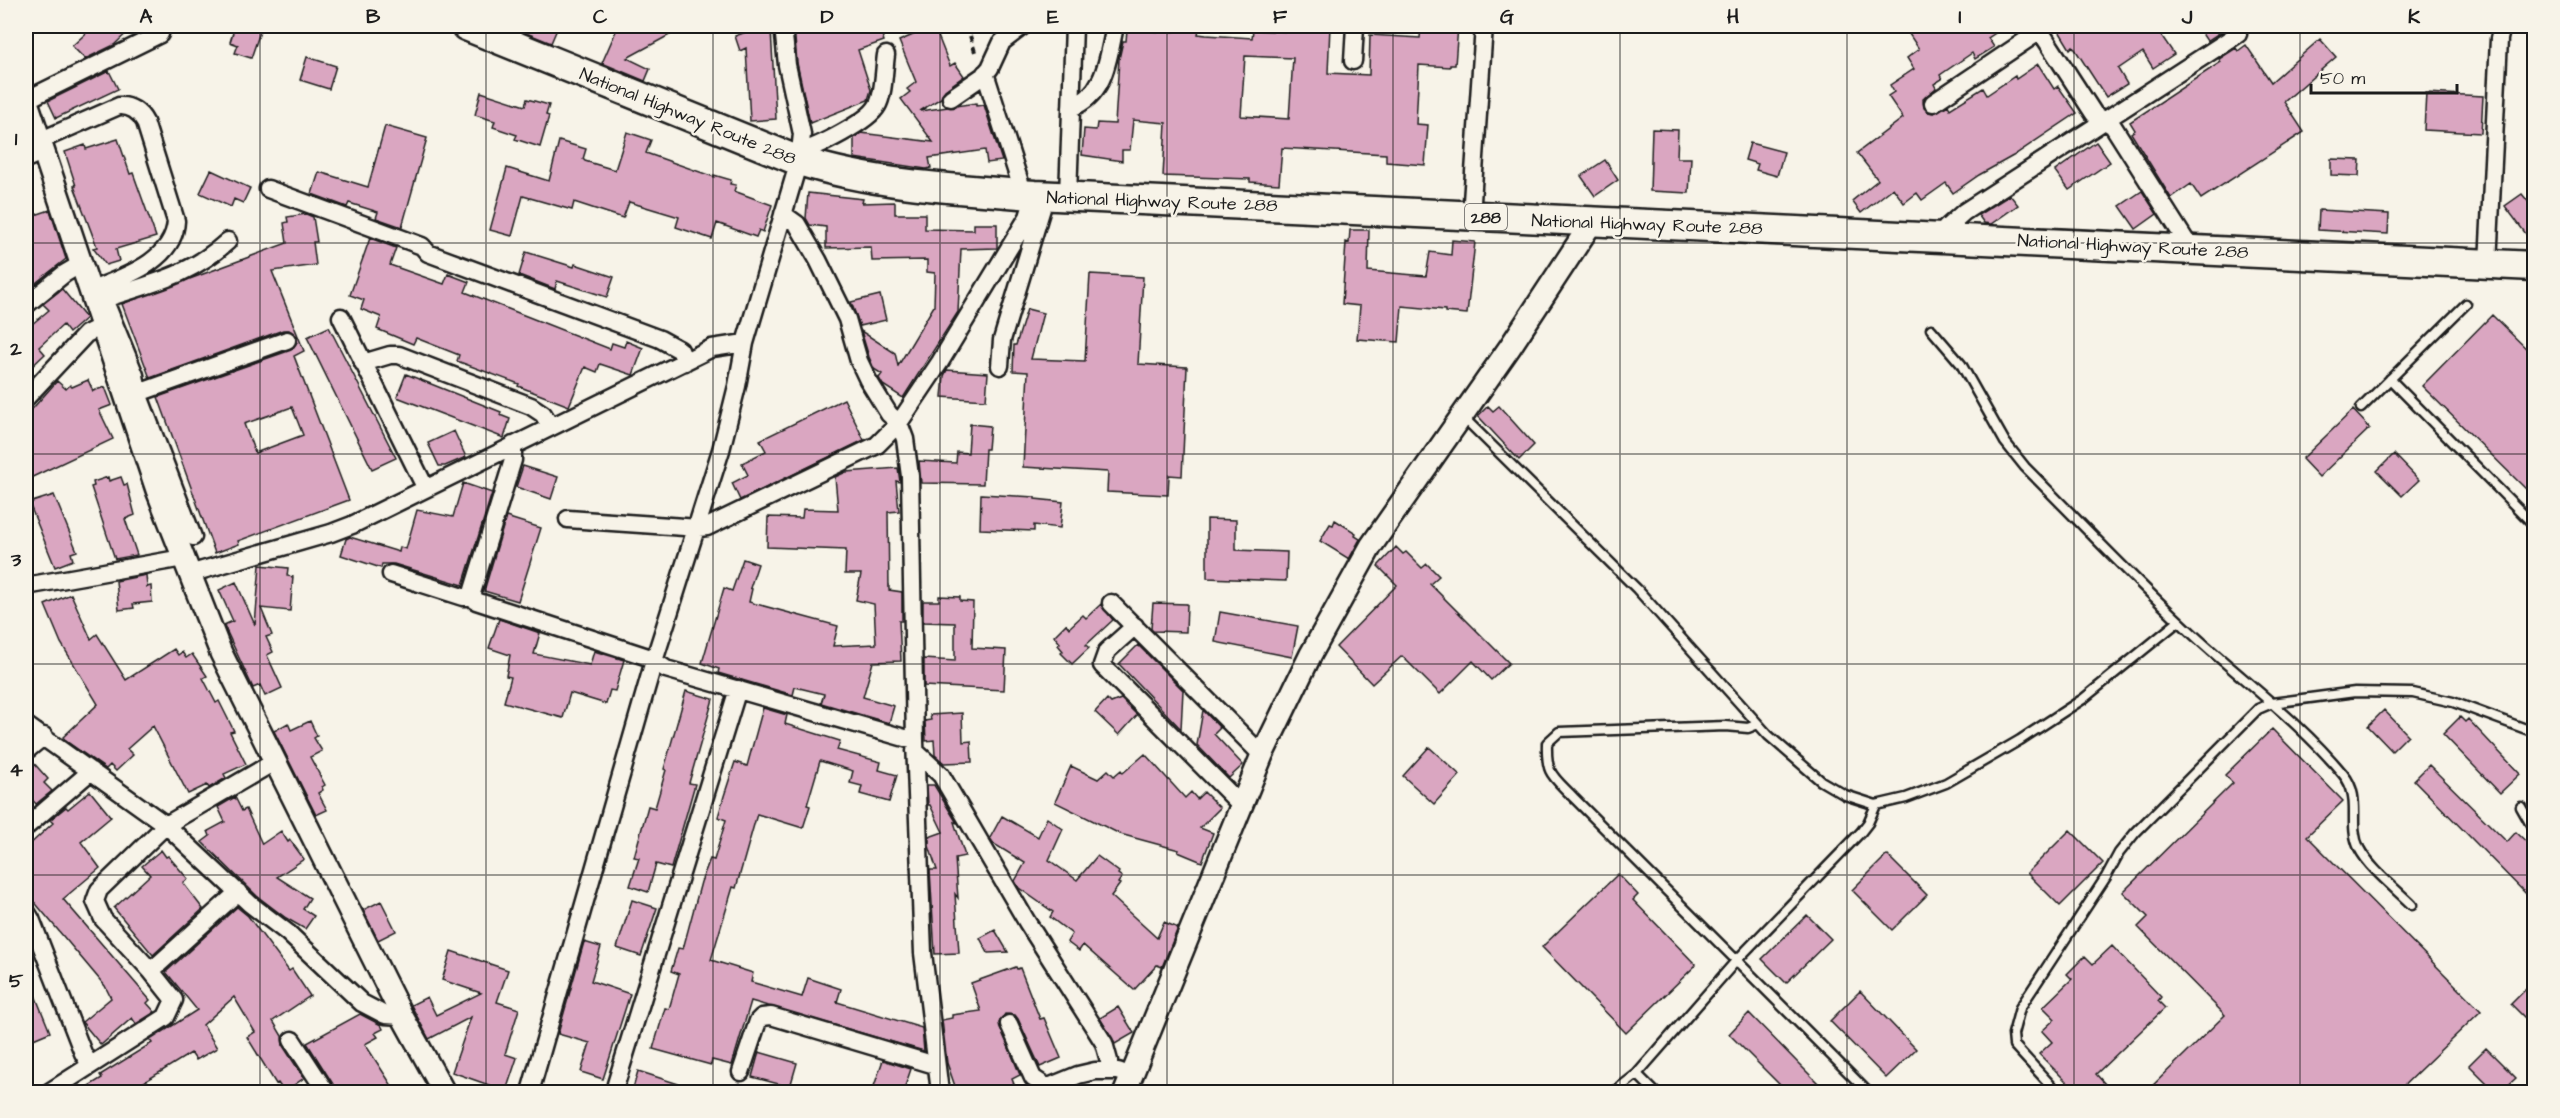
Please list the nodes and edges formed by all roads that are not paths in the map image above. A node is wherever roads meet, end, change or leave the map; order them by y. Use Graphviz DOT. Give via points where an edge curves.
graph roads {
  1 [pos="466,26"];
  2 [pos="783,26"];
  3 [pos="1023,26"];
  4 [pos="1074,26"];
  5 [pos="1115,26"];
  6 [pos="1355,26"];
  7 [pos="1484,26"];
  8 [pos="2502,26"];
  9 [pos="2039,28"];
  10 [pos="160,34"];
  11 [pos="2238,34"];
  12 [pos="886,55"];
  13 [pos="1353,61"];
  14 [pos="985,73"];
  15 [pos="951,98"];
  16 [pos="26,99"];
  17 [pos="1933,103"];
  18 [pos="1071,108"];
  19 [pos="2104,121"];
  20 [pos="36,151"];
  21 [pos="799,156"];
  22 [pos="268,189"];
  23 [pos="1043,195"];
  24 [pos="783,214"];
  25 [pos="1471,216"];
  26 [pos="1592,222"];
  27 [pos="1942,237"];
  28 [pos="228,242"];
  29 [pos="2191,249"];
  30 [pos="81,264"];
  31 [pos="2488,264"];
  32 [pos="2535,266"];
  33 [pos="89,291"];
  34 [pos="2466,304"];
  35 [pos="26,305"];
  36 [pos="341,317"];
  37 [pos="102,326"];
  38 [pos="1931,329"];
  39 [pos="287,340"];
  40 [pos="745,343"];
  41 [pos="685,362"];
  42 [pos="363,363"];
  43 [pos="1000,366"];
  44 [pos="2390,379"];
  45 [pos="132,395"];
  46 [pos="26,398"];
  47 [pos="2361,408"];
  48 [pos="1462,416"];
  49 [pos="899,423"];
  50 [pos="551,427"];
  51 [pos="513,446"];
  52 [pos="425,488"];
  53 [pos="568,519"];
  54 [pos="2535,525"];
  55 [pos="696,528"];
  56 [pos="193,537"];
  57 [pos="186,566"];
  58 [pos="391,574"];
  59 [pos="26,586"];
  60 [pos="472,597"];
  61 [pos="1111,603"];
  62 [pos="2180,621"];
  63 [pos="1135,626"];
  64 [pos="654,661"];
  65 [pos="738,689"];
  66 [pos="2272,703"];
  67 [pos="26,724"];
  68 [pos="1758,724"];
  69 [pos="2535,732"];
  70 [pos="44,736"];
  71 [pos="915,746"];
  72 [pos="26,752"];
  73 [pos="1262,755"];
  74 [pos="274,762"];
  75 [pos="91,771"];
  76 [pos="1241,805"];
  77 [pos="1876,805"];
  78 [pos="2521,807"];
  79 [pos="166,825"];
  80 [pos="26,827"];
  81 [pos="2535,830"];
  82 [pos="238,892"];
  83 [pos="2412,905"];
  84 [pos="26,911"];
  85 [pos="1736,961"];
  86 [pos="151,971"];
  87 [pos="402,1016"];
  88 [pos="1009,1024"];
  89 [pos="291,1040"];
  90 [pos="90,1065"];
  91 [pos="935,1065"];
  92 [pos="1109,1070"];
  93 [pos="741,1072"];
  94 [pos="1637,1074"];
  95 [pos="615,1084"];
  96 [pos="1128,1084"];
  97 [pos="49,1092"];
  98 [pos="326,1092"];
  99 [pos="441,1092"];
  100 [pos="530,1092"];
  101 [pos="940,1092"];
  102 [pos="1614,1092"];
  103 [pos="1655,1092"];
  104 [pos="1868,1092"];
  105 [pos="2057,1092"];
  1 -- 21 [label="highway, National Highway Route 288 / 288"];
  2 -- 21 [label="street" via="802,134"];
  3 -- 14 [label="street" via="1002,42"];
  4 -- 18 [label="street"];
  5 -- 18 [label="street" via="1103,79 1096,91"];
  6 -- 13 [label="street"];
  7 -- 25 [label="street"];
  8 -- 31 [label="street"];
  9 -- 17 [label="street"];
  9 -- 19 [label="street" via="2094,114"];
  10 -- 16 [label="street"];
  11 -- 19 [label="street"];
  12 -- 21 [label="street" via="879,103 873,113"];
  14 -- 15 [label="street"];
  14 -- 23 [label="street"];
  16 -- 20 [label="street"];
  18 -- 23 [label="street"];
  19 -- 27 [label="street" via="1964,212"];
  19 -- 29 [label="street" via="2114,126"];
  20 -- 30 [label="street"];
  20 -- 33 [label="street" via="118,106 126,105 145,122 176,231 143,268"];
  21 -- 23 [label="highway, National Highway Route 288 / 288" via="832,171 898,184"];
  21 -- 24 [label="street"];
  22 -- 41 [label="street" via="672,345 680,350"];
  23 -- 25 [label="highway, National Highway Route 288 / 288"];
  23 -- 43 [label="street" via="1002,340"];
  23 -- 49 [label="street"];
  24 -- 40 [label="street"];
  24 -- 49 [label="street" via="796,224 812,250 847,319 868,380"];
  25 -- 26 [label="highway, National Highway Route 288 / 288"];
  26 -- 27 [label="highway, National Highway Route 288 / 288"];
  26 -- 48 [label="street"];
  27 -- 29 [label="highway, National Highway Route 288 / 288"];
  28 -- 45 [label="street" via="183,273 104,299 135,375"];
  29 -- 31 [label="highway, National Highway Route 288 / 288"];
  30 -- 33 [label="street"];
  30 -- 35 [label="street"];
  31 -- 32 [label="highway, National Highway Route 288 / 288"];
  33 -- 37 [label="street"];
  34 -- 44 [label="lane"];
  36 -- 42 [label="street"];
  37 -- 45 [label="street"];
  37 -- 46 [label="street" via="86,334"];
  38 -- 62 [label="lane" via="1961,363 2005,442 2025,467"];
  39 -- 45 [label="street"];
  40 -- 41 [label="street" via="712,348"];
  40 -- 55 [label="street" via="721,450"];
  41 -- 50 [label="street"];
  42 -- 50 [label="street" via="399,355 531,406 543,414"];
  42 -- 52 [label="street"];
  44 -- 47 [label="lane"];
  44 -- 54 [label="lane"];
  45 -- 56 [label="street"];
  45 -- 57 [label="street" via="157,490"];
  48 -- 68 [label="lane" via="1637,589"];
  48 -- 73 [label="street" via="1371,546 1311,654"];
  49 -- 55 [label="street" via="877,445 707,527"];
  49 -- 71 [label="street" via="910,476"];
  50 -- 51 [label="street"];
  51 -- 52 [label="street"];
  51 -- 60 [label="street" via="513,460"];
  52 -- 57 [label="street" via="331,533"];
  53 -- 55 [label="street"];
  55 -- 64 [label="street"];
  57 -- 59 [label="street"];
  57 -- 74 [label="street" via="221,653"];
  58 -- 60 [label="street"];
  60 -- 64 [label="street"];
  61 -- 63 [label="street"];
  62 -- 66 [label="lane"];
  62 -- 77 [label="lane" via="2083,699 2020,740 1946,783"];
  63 -- 73 [label="street"];
  63 -- 76 [label="street" via="1107,651 1102,664"];
  64 -- 65 [label="street" via="666,669"];
  64 -- 100 [label="street"];
  65 -- 71 [label="street"];
  65 -- 95 [label="street"];
  66 -- 69 [label="lane" via="2355,692 2413,693 2453,702"];
  66 -- 83 [label="lane" via="2301,728 2344,776 2355,801 2358,848"];
  66 -- 105 [label="lane" via="2252,714 2135,833 2020,1008 2014,1045"];
  67 -- 70 [label="street"];
  68 -- 77 [label="lane" via="1821,781 1845,795"];
  68 -- 85 [label="lane" via="1748,728 1559,732 1547,742 1546,765 1551,774"];
  70 -- 72 [label="street"];
  70 -- 75 [label="street"];
  71 -- 91 [label="street" via="923,953"];
  71 -- 92 [label="street" via="941,775 1027,922 1104,1042"];
  73 -- 76 [label="street"];
  74 -- 79 [label="street"];
  74 -- 87 [label="street"];
  75 -- 79 [label="street"];
  75 -- 80 [label="street"];
  76 -- 96 [label="street"];
  77 -- 85 [label="lane" via="1861,832"];
  78 -- 81 [label="lane"];
  79 -- 82 [label="street"];
  79 -- 86 [label="street" via="99,890 95,901 103,919"];
  82 -- 86 [label="street"];
  82 -- 87 [label="street" via="362,1003 386,1015"];
  84 -- 90 [label="street"];
  85 -- 94 [label="lane"];
  85 -- 104 [label="lane"];
  86 -- 90 [label="street" via="174,1000 166,1017"];
  87 -- 99 [label="street"];
  88 -- 92 [label="street" via="1033,1078 1045,1086"];
  89 -- 98 [label="street"];
  90 -- 97 [label="street"];
  91 -- 93 [label="street" via="771,1016 758,1021"];
  91 -- 101 [label="street"];
  92 -- 96 [label="street"];
  94 -- 102 [label="lane"];
  94 -- 103 [label="lane"];
}
